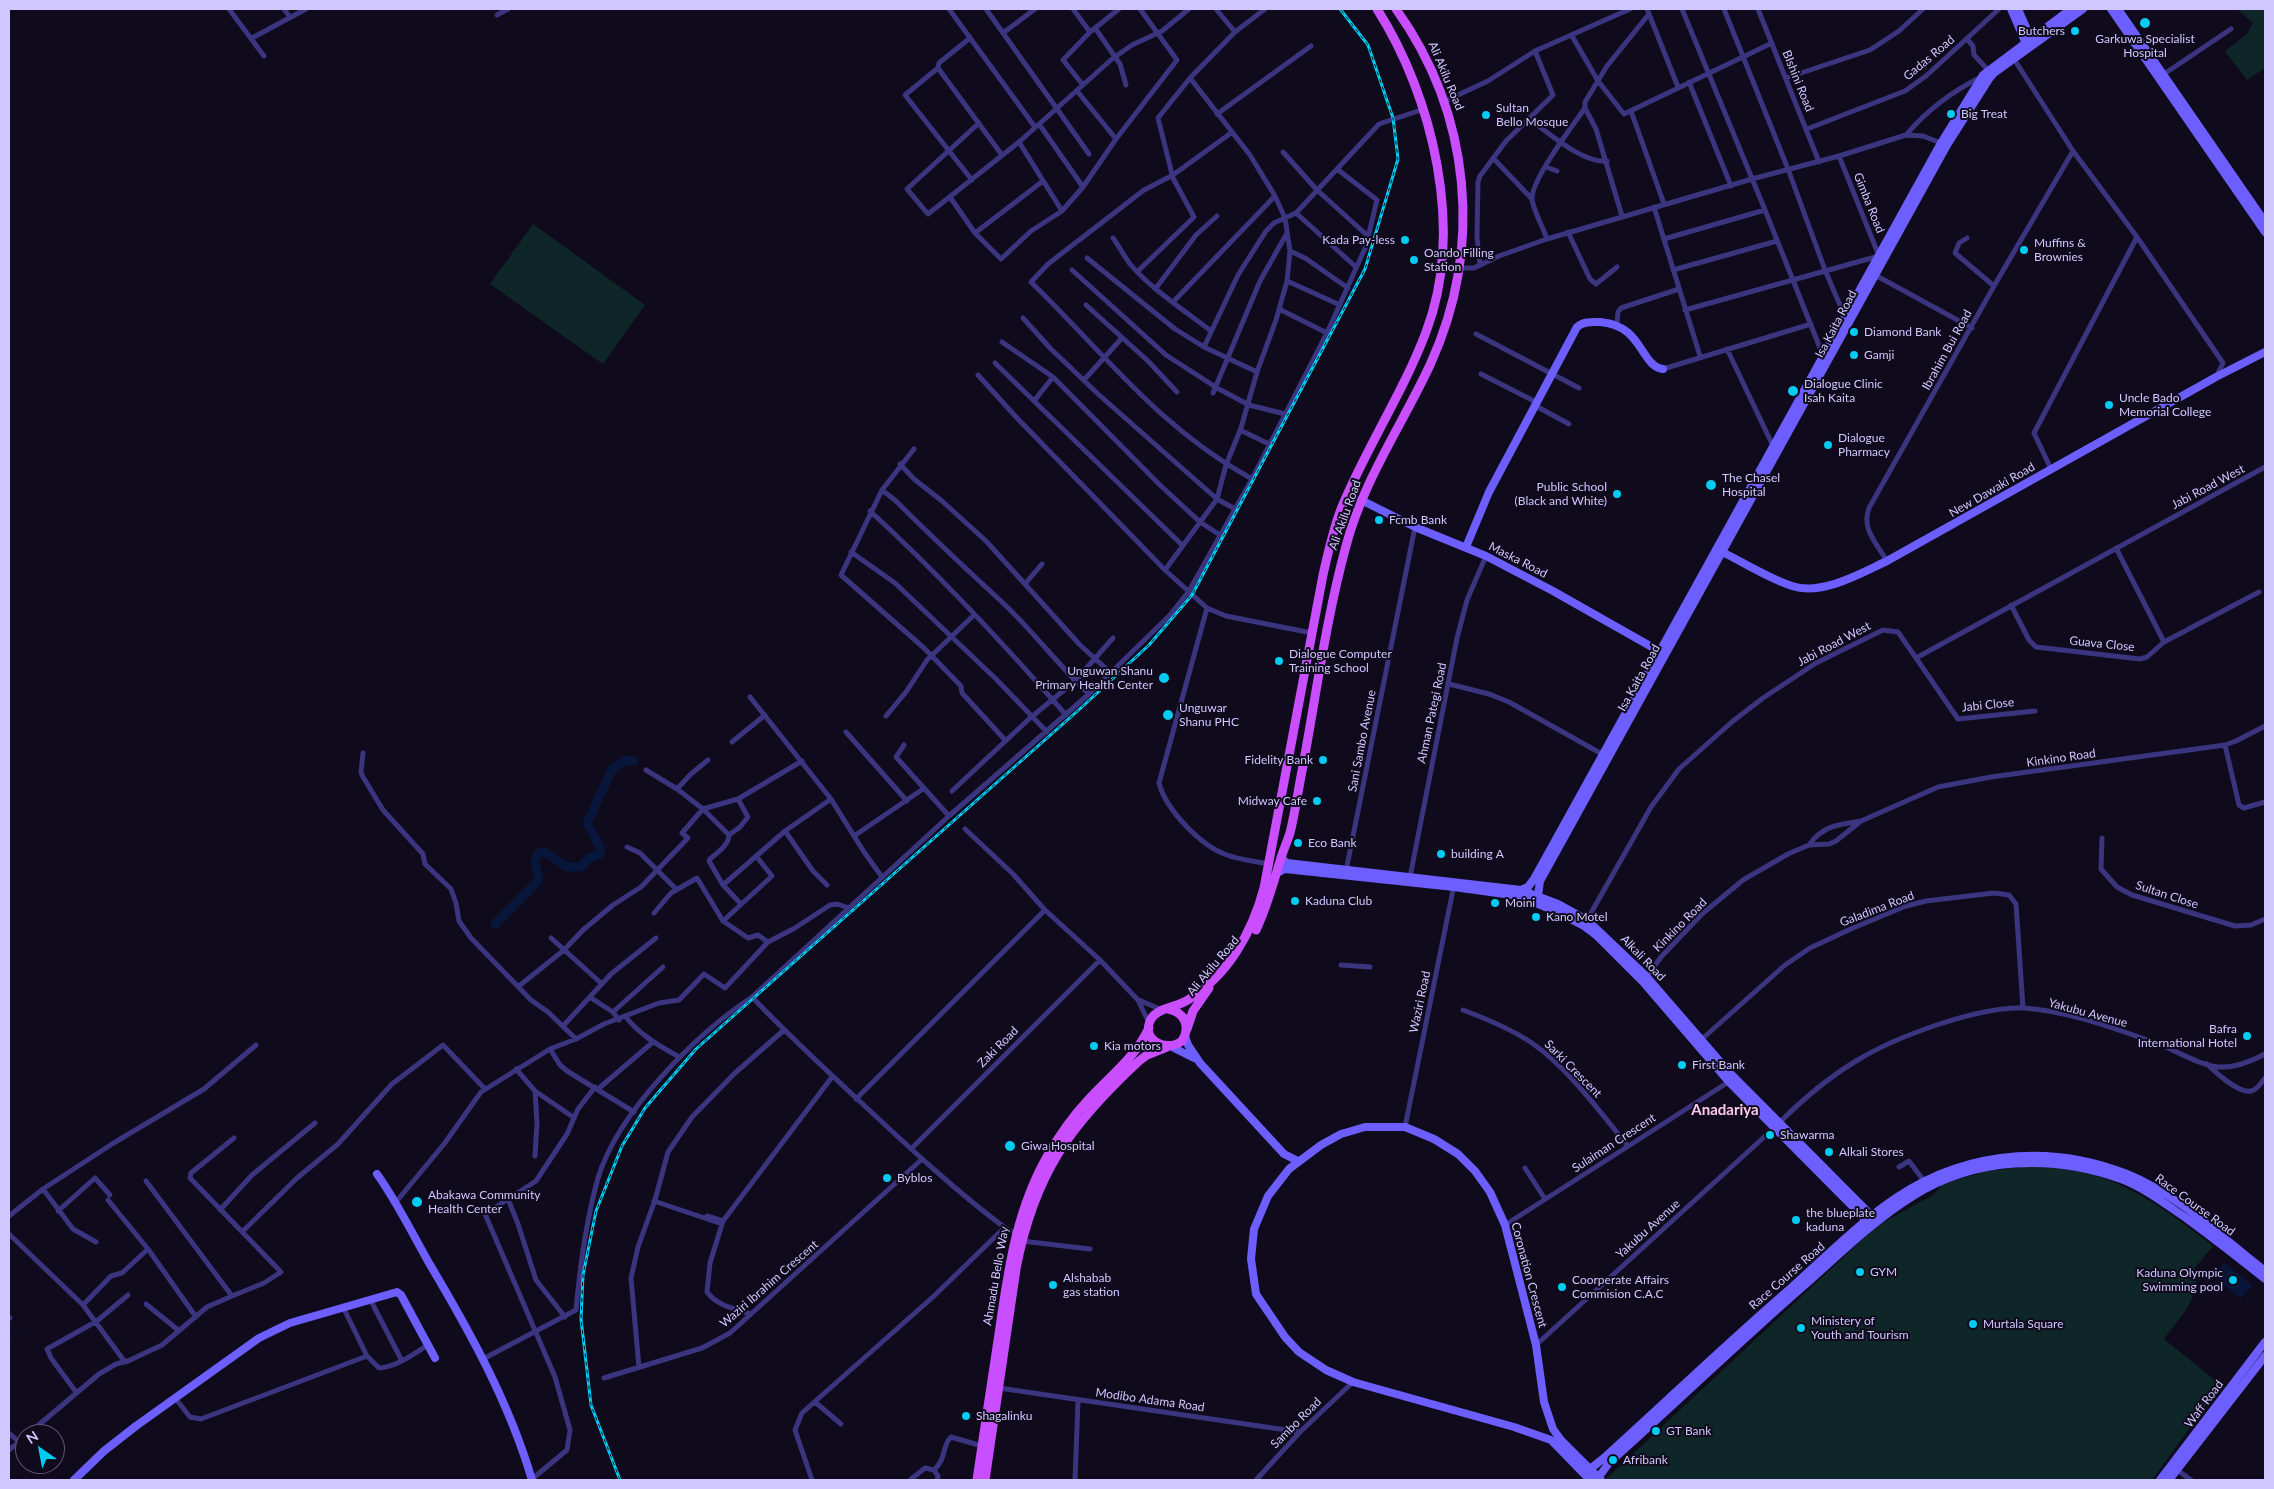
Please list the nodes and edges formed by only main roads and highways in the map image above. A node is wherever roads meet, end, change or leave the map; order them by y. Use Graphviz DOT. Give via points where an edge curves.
graph roads {
  1 [pos="1377,9"];
  2 [pos="1396,9"];
  3 [pos="2011,9"];
  4 [pos="2018,9"];
  5 [pos="2071,9"];
  6 [pos="2083,9"];
  7 [pos="2112,9"];
  8 [pos="2030,44"];
  9 [pos="1923,181"];
  10 [pos="2265,222"];
  11 [pos="2265,232"];
  12 [pos="1836,342"];
  13 [pos="2265,352"];
  14 [pos="1663,369"];
  15 [pos="1757,482"];
  16 [pos="1361,500"];
  17 [pos="1466,547"];
  18 [pos="1722,552"];
  19 [pos="1659,651"];
  20 [pos="1576,809"];
  21 [pos="1280,858"];
  22 [pos="1277,872"];
  23 [pos="1454,884"];
  24 [pos="1520,890"];
  25 [pos="1538,896"];
  26 [pos="1165,1010"];
  27 [pos="1149,1026"];
  28 [pos="1186,1033"];
  29 [pos="1169,1047"];
  30 [pos="1200,1063"];
  31 [pos="1732,1080"];
  32 [pos="1284,1154"];
  33 [pos="1298,1161"];
  34 [pos="1289,1169"];
  35 [pos="377,1174"];
  36 [pos="1885,1205"];
  37 [pos="1858,1207"];
  38 [pos="1872,1221"];
  39 [pos="1854,1231"];
  40 [pos="2265,1271"];
  41 [pos="2265,1279"];
  42 [pos="2265,1342"];
  43 [pos="2265,1356"];
  44 [pos="435,1358"];
  45 [pos="1550,1420"];
  46 [pos="1531,1432"];
  47 [pos="1590,1469"];
  48 [pos="1597,1479"];
  49 [pos="74,1480"];
  50 [pos="532,1480"];
  51 [pos="977,1480"];
  52 [pos="985,1480"];
  53 [pos="2160,1480"];
  54 [pos="2169,1480"];
  1 -- 26 [label="main road, Ali Akilu Road" via="1399,47 1424,109 1437,168 1442,202 1443,251 1436,299 1416,357 1340,511 1323,575 1264,888 1252,926 1234,956 1194,996"];
  2 -- 16 [label="main road, Ali Akilu Road" via="1418,42 1445,101 1458,148 1464,224 1456,292 1440,340"];
  3 -- 8 [label="main road"];
  4 -- 8 [label="main road"];
  5 -- 8 [label="main road, Isa Kaita Road"];
  6 -- 8 [label="main road, Isa Kaita Road"];
  7 -- 10 [label="main road" via="2164,74"];
  7 -- 11 [label="main road"];
  8 -- 9 [label="main road, Isa Kaita Road" via="1988,80"];
  8 -- 9 [label="main road, Isa Kaita Road" via="1986,73 1941,144"];
  9 -- 12 [label="main road, Isa Kaita Road"];
  9 -- 12 [label="main road, Isa Kaita Road" via="1845,317"];
  12 -- 15 [label="main road, Isa Kaita Road"];
  12 -- 15 [label="main road, Isa Kaita Road" via="1773,446"];
  13 -- 18 [label="main road, New Dawaki Road" via="1887,561 1841,581 1820,587 1793,586"];
  14 -- 17 [label="main road" via="1652,365 1637,342 1617,325 1588,322 1578,326 1479,513"];
  15 -- 18 [label="main road, Isa Kaita Road"];
  15 -- 19 [label="main road, Isa Kaita Road"];
  16 -- 17 [label="main road, Maska Road" via="1415,527"];
  16 -- 21 [label="main road, Ali Akilu Road" via="1346,544 1290,834"];
  17 -- 19 [label="main road, Maska Road" via="1553,591"];
  18 -- 20 [label="main road, Isa Kaita Road"];
  19 -- 20 [label="main road, Isa Kaita Road" via="1602,754"];
  20 -- 24 [label="main road, Isa Kaita Road" via="1534,879 1528,887"];
  20 -- 25 [label="main road, Isa Kaita Road" via="1540,881"];
  21 -- 22 [label="main road, Ali Akilu Road"];
  21 -- 23 [label="main road, Alkali Road" via="1287,863"];
  22 -- 23 [label="main road, Alkali Road" via="1285,869"];
  22 -- 28 [label="main road, Ali Akilu Road" via="1255,932 1234,962 1197,1003"];
  23 -- 24 [label="main road, Alkali Road"];
  23 -- 31 [label="main road, Alkali Road" via="1519,896 1584,926 1643,982"];
  24 -- 25 [label="main road, Alkali Road"];
  25 -- 31 [label="main road, Alkali Road" via="1587,920 1647,977 1702,1039"];
  26 -- 27 [label="main road" via="1154,1015"];
  26 -- 28 [label="main road" via="1180,1013 1186,1023"];
  27 -- 29 [label="main road" via="1156,1043"];
  27 -- 51 [label="main road, Ahmadu Bello Way" via="1139,1048 1088,1100 1059,1137 1035,1180 1016,1233 1009,1268"];
  28 -- 29 [label="main road" via="1177,1044"];
  28 -- 30 [label="main road" via="1188,1045"];
  29 -- 30 [label="main road"];
  29 -- 52 [label="main road, Ahmadu Bello Way" via="1139,1061 1084,1116 1054,1158 1034,1199 1022,1241"];
  30 -- 32 [label="main road"];
  31 -- 37 [label="main road, Alkali Road"];
  32 -- 33 [label="main road"];
  32 -- 34 [label="main road"];
  33 -- 34 [label="main road, Coronation Crescent"];
  33 -- 45 [label="main road, Coronation Crescent" via="1341,1134 1365,1127 1405,1127 1458,1154 1475,1171 1490,1192 1504,1225 1536,1345 1544,1402"];
  34 -- 46 [label="main road, Coronation Crescent" via="1268,1196 1254,1230 1250,1259 1256,1294 1285,1337 1299,1352 1326,1370 1353,1382"];
  35 -- 50 [label="main road" via="466,1324 498,1390"];
  36 -- 37 [label="main road"];
  36 -- 38 [label="main road, Race Course Road"];
  36 -- 40 [label="main road, Race Course Road" via="1924,1181 1969,1164 2008,1156 2054,1156 2102,1165 2147,1183"];
  37 -- 38 [label="main road, Alkali Road"];
  37 -- 39 [label="main road"];
  38 -- 39 [label="main road, Race Course Road"];
  38 -- 41 [label="main road, Race Course Road" via="1927,1188 1971,1171 2010,1164 2055,1163 2102,1173 2142,1189"];
  38 -- 48 [label="main road, Race Course Road" via="1609,1463"];
  39 -- 47 [label="main road, Race Course Road"];
  42 -- 53 [label="main road, Waff Road"];
  43 -- 54 [label="main road, Waff Road"];
  44 -- 49 [label="main road" via="397,1292 290,1323 259,1338 175,1398 111,1446"];
  45 -- 46 [label="main road" via="1543,1431"];
  45 -- 47 [label="main road, Coronation Crescent" via="1553,1429"];
  46 -- 48 [label="main road, Coronation Crescent" via="1556,1443"];
  47 -- 48 [label="main road, Coronation Crescent"];
}
